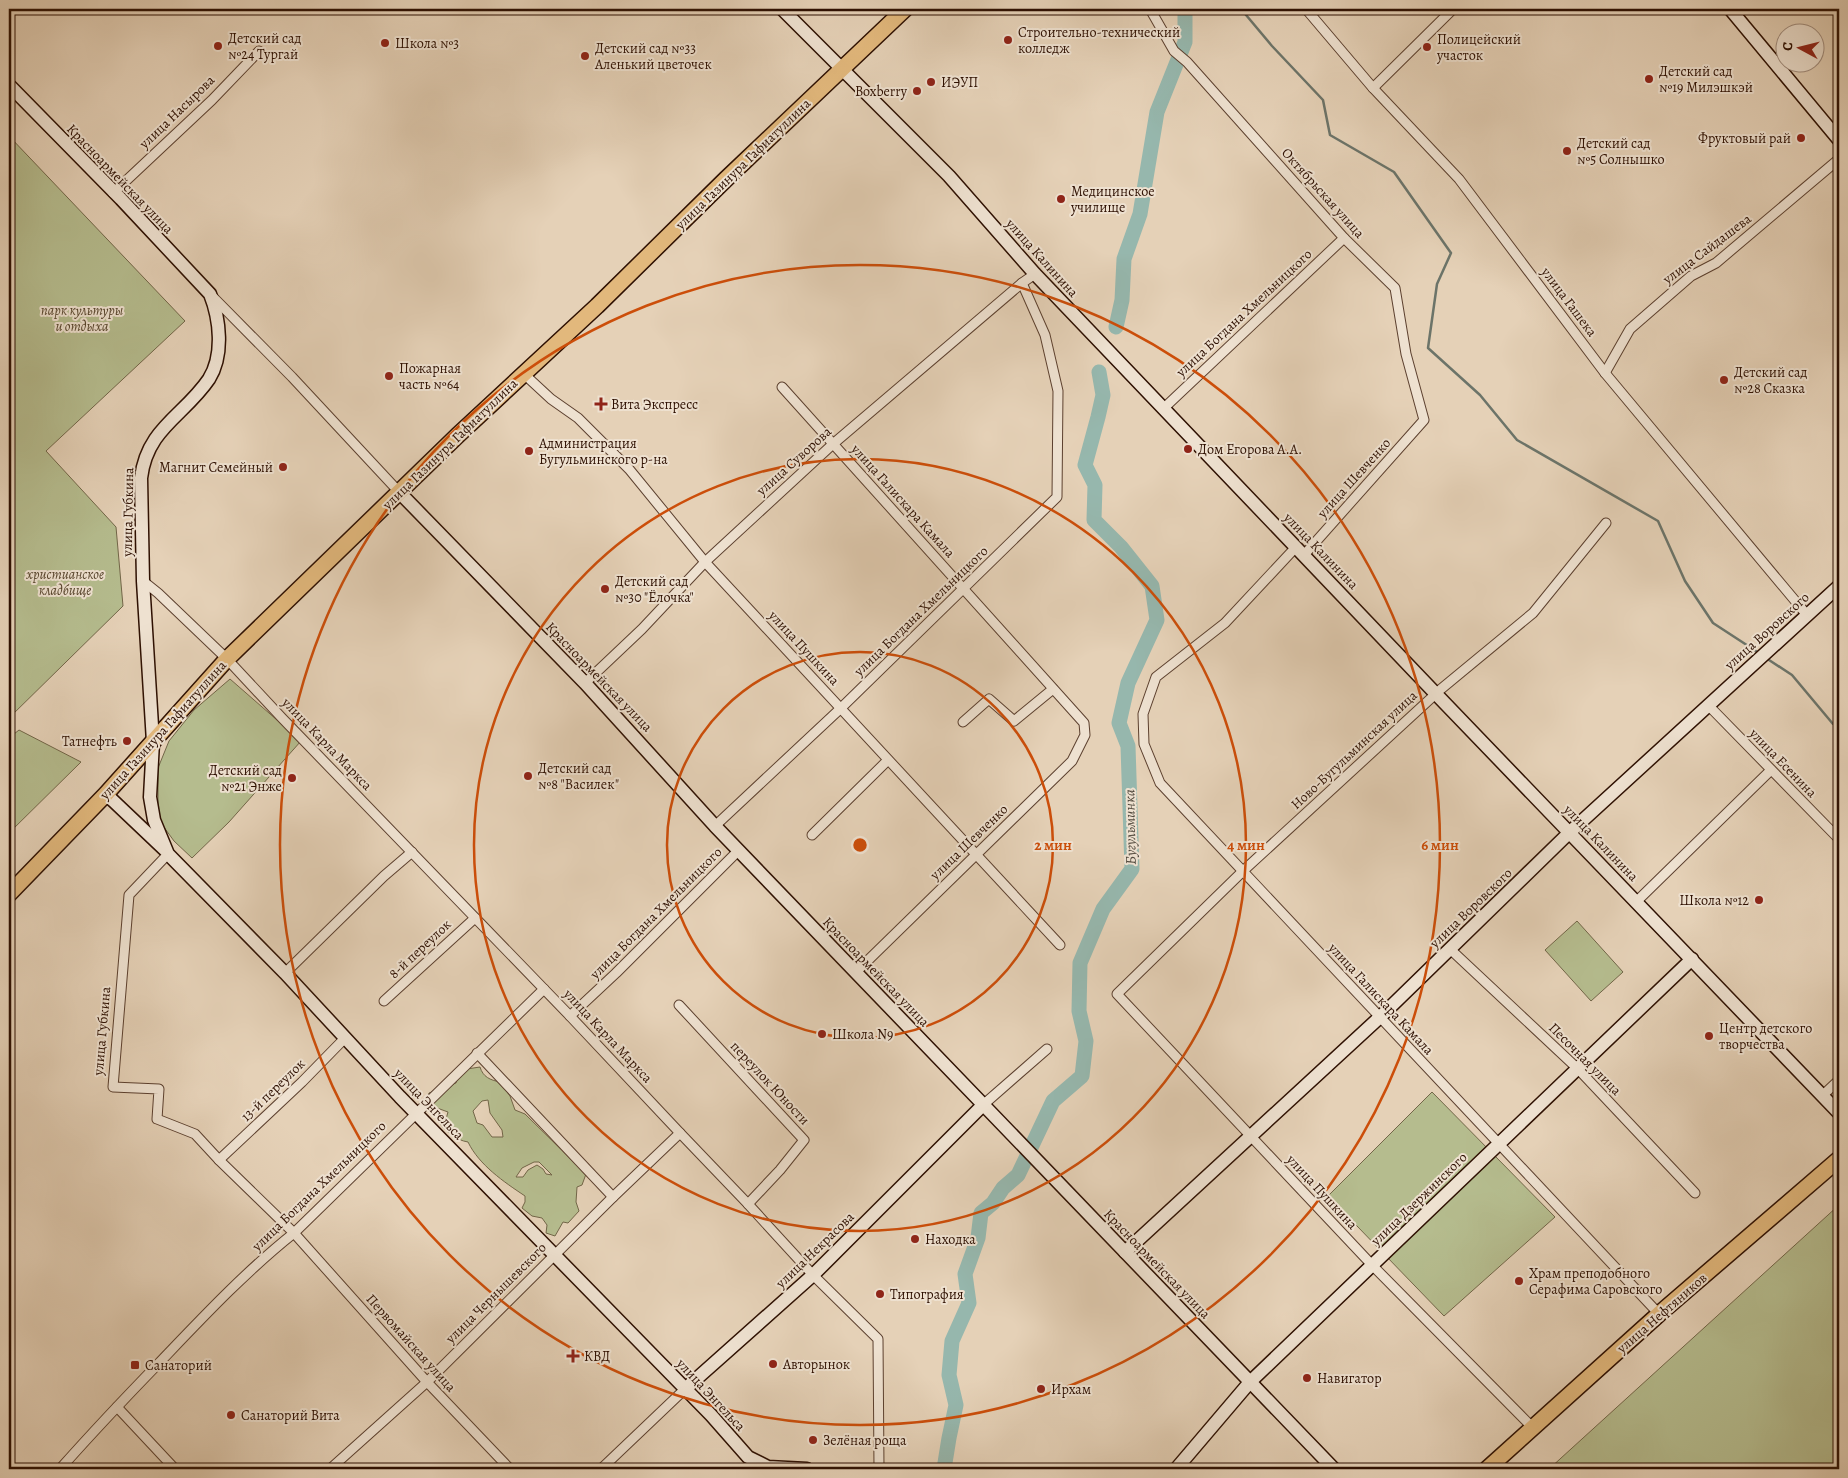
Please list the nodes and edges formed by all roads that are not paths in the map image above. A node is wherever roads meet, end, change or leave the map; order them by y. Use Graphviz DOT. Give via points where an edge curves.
graph roads {
  1 [pos="782,9"];
  2 [pos="905,9"];
  3 [pos="1150,9"];
  4 [pos="1306,9"];
  5 [pos="1453,9"];
  6 [pos="1730,9"];
  7 [pos="259,50"];
  8 [pos="842,70"];
  9 [pos="9,85"];
  10 [pos="1373,88"];
  11 [pos="1839,140"];
  12 [pos="1839,159"];
  13 [pos="114,193"];
  14 [pos="1344,238"];
  15 [pos="1035,274"];
  16 [pos="1022,283"];
  17 [pos="210,294"];
  18 [pos="1605,373"];
  19 [pos="524,374"];
  20 [pos="782,387"];
  21 [pos="1164,408"];
  22 [pos="1424,420"];
  23 [pos="833,444"];
  24 [pos="400,492"];
  25 [pos="1606,524"];
  26 [pos="1300,551"];
  27 [pos="705,562"];
  28 [pos="143,581"];
  29 [pos="1839,586"];
  30 [pos="964,589"];
  31 [pos="1806,615"];
  32 [pos="228,659"];
  33 [pos="1156,677"];
  34 [pos="585,683"];
  35 [pos="1053,689"];
  36 [pos="1436,694"];
  37 [pos="1708,705"];
  38 [pos="840,709"];
  39 [pos="963,722"];
  40 [pos="1084,723"];
  41 [pos="153,742"];
  42 [pos="888,760"];
  43 [pos="1771,770"];
  44 [pos="106,794"];
  45 [pos="715,826"];
  46 [pos="1570,832"];
  47 [pos="812,835"];
  48 [pos="1839,839"];
  49 [pos="739,850"];
  50 [pos="412,852"];
  51 [pos="168,854"];
  52 [pos="975,854"];
  53 [pos="1243,871"];
  54 [pos="9,894"];
  55 [pos="1636,902"];
  56 [pos="475,918"];
  57 [pos="1060,946"];
  58 [pos="1450,949"];
  59 [pos="1692,959"];
  60 [pos="856,972"];
  61 [pos="285,973"];
  62 [pos="544,989"];
  63 [pos="1117,994"];
  64 [pos="384,1001"];
  65 [pos="679,1005"];
  66 [pos="570,1016"];
  67 [pos="1380,1018"];
  68 [pos="345,1038"];
  69 [pos="1047,1049"];
  70 [pos="477,1053"];
  71 [pos="1578,1069"];
  72 [pos="1839,1080"];
  73 [pos="1823,1095"];
  74 [pos="984,1105"];
  75 [pos="416,1112"];
  76 [pos="1839,1113"];
  77 [pos="680,1133"];
  78 [pos="1251,1137"];
  79 [pos="1499,1144"];
  80 [pos="219,1160"];
  81 [pos="1839,1160"];
  82 [pos="1695,1193"];
  83 [pos="613,1197"];
  84 [pos="748,1204"];
  85 [pos="294,1233"];
  86 [pos="1125,1252"];
  87 [pos="553,1255"];
  88 [pos="1372,1265"];
  89 [pos="813,1275"];
  90 [pos="1659,1314"];
  91 [pos="427,1382"];
  92 [pos="1250,1382"];
  93 [pos="685,1389"];
  94 [pos="117,1407"];
  95 [pos="1532,1427"];
  96 [pos="750,1463"];
  97 [pos="60,1469"];
  98 [pos="175,1469"];
  99 [pos="330,1469"];
  100 [pos="510,1469"];
  101 [pos="601,1469"];
  102 [pos="807,1469"];
  103 [pos="879,1469"];
  104 [pos="1176,1469"];
  105 [pos="1334,1469"];
  106 [pos="1487,1469"];
  1 -- 8 [label="street, улица Калинина"];
  2 -- 8 [label="main road, улица Газинура Гафиатуллина"];
  3 -- 14 [label="street, Октябрьская улица" via="1174,50"];
  4 -- 10 [label="street, улица Гашека"];
  5 -- 10 [label="street"];
  6 -- 11 [label="street"];
  7 -- 13 [label="street, улица Насырова" via="212,100"];
  8 -- 15 [label="street, улица Калинина" via="950,176"];
  8 -- 19 [label="main road, улица Газинура Гафиатуллина"];
  9 -- 13 [label="street, Красноармейская улица"];
  10 -- 18 [label="street, улица Гашека" via="1459,179"];
  12 -- 18 [label="street, улица Сайдашева" via="1716,263 1690,276 1630,329"];
  13 -- 17 [label="street, Красноармейская улица"];
  14 -- 21 [label="street, улица Богдана Хмельницкого"];
  14 -- 22 [label="street, Октябрьская улица" via="1395,288 1406,354"];
  15 -- 16 [label="street, улица Суворова"];
  15 -- 21 [label="street, улица Калинина"];
  16 -- 23 [label="street, улица Суворова"];
  16 -- 30 [label="street, улица Богдана Хмельницкого" via="1045,335 1058,391 1057,497"];
  17 -- 24 [label="street"];
  17 -- 28 [label="street, улица Губкина" via="216,309 219,337 218,354 209,378 157,434 143,462"];
  18 -- 31 [label="street, улица Гашека"];
  19 -- 24 [label="main road, улица Газинура Гафиатуллина"];
  19 -- 27 [label="street, улица Пушкина" via="550,399 578,418 629,468"];
  20 -- 23 [label="street, улица Галискара Камала"];
  21 -- 26 [label="street, улица Калинина"];
  22 -- 26 [label="street, улица Шевченко"];
  23 -- 27 [label="street, улица Суворова"];
  23 -- 30 [label="street, улица Галискара Камала"];
  24 -- 32 [label="main road, улица Газинура Гафиатуллина"];
  24 -- 34 [label="street, Красноармейская улица"];
  25 -- 36 [label="street, Ново-Бугульминская улица" via="1532,613"];
  26 -- 33 [label="street, улица Шевченко" via="1225,623"];
  26 -- 36 [label="street, улица Калинина"];
  27 -- 34 [label="street, улица Суворова"];
  27 -- 38 [label="street, улица Пушкина"];
  28 -- 32 [label="street"];
  28 -- 41 [label="street, улица Губкина"];
  29 -- 31 [label="street, улица Воровского"];
  30 -- 35 [label="street, улица Галискара Камала"];
  30 -- 38 [label="street, улица Богдана Хмельницкого"];
  31 -- 37 [label="street, улица Воровского"];
  32 -- 41 [label="main road, улица Газинура Гафиатуллина"];
  32 -- 50 [label="street, улица Карла Маркса"];
  33 -- 53 [label="street, улица Галискара Камала" via="1144,714 1144,744 1160,784"];
  34 -- 45 [label="street, Красноармейская улица"];
  35 -- 39 [label="street" via="1014,721 989,699"];
  35 -- 40 [label="street, улица Галискара Камала"];
  36 -- 46 [label="street, улица Калинина"];
  36 -- 53 [label="street, Ново-Бугульминская улица"];
  37 -- 43 [label="street, улица Есенина"];
  37 -- 46 [label="street, улица Воровского"];
  38 -- 42 [label="street, улица Пушкина"];
  38 -- 45 [label="street, улица Богдана Хмельницкого"];
  40 -- 52 [label="street, улица Шевченко" via="1085,735 1072,761"];
  41 -- 44 [label="main road, улица Газинура Гафиатуллина"];
  41 -- 51 [label="street, улица Энгельса" via="150,797 154,820"];
  42 -- 47 [label="street"];
  42 -- 52 [label="street, улица Пушкина"];
  43 -- 48 [label="street, улица Есенина"];
  43 -- 55 [label="street"];
  44 -- 51 [label="street"];
  44 -- 54 [label="main road, улица Газинура Гафиатуллина"];
  45 -- 49 [label="street, Красноармейская улица"];
  46 -- 55 [label="street, улица Калинина"];
  46 -- 58 [label="street, улица Воровского"];
  49 -- 60 [label="street, Красноармейская улица"];
  49 -- 66 [label="street, улица Богдана Хмельницкого"];
  50 -- 56 [label="street, улица Карла Маркса"];
  50 -- 61 [label="street"];
  51 -- 61 [label="street, улица Энгельса"];
  51 -- 80 [label="street, улица Губкина" via="130,895 113,1087 159,1089 157,1119 195,1134"];
  52 -- 57 [label="street, улица Пушкина"];
  52 -- 60 [label="street, улица Шевченко"];
  53 -- 63 [label="street, Ново-Бугульминская улица"];
  53 -- 67 [label="street, улица Галискара Камала"];
  55 -- 59 [label="street, улица Калинина"];
  56 -- 62 [label="street, улица Карла Маркса"];
  56 -- 64 [label="street, 8-й переулок"];
  58 -- 67 [label="street, улица Воровского"];
  58 -- 71 [label="street, Песочная улица"];
  59 -- 71 [label="street, улица Дзержинского"];
  59 -- 73 [label="street, улица Калинина"];
  60 -- 74 [label="street, Красноармейская улица"];
  61 -- 68 [label="street, улица Энгельса"];
  62 -- 66 [label="street, улица Карла Маркса"];
  62 -- 70 [label="street, улица Богдана Хмельницкого"];
  63 -- 78 [label="street, улица Пушкина"];
  65 -- 84 [label="street, переулок Юности" via="804,1140"];
  66 -- 77 [label="street, улица Карла Маркса"];
  67 -- 78 [label="street, улица Воровского"];
  67 -- 79 [label="street, улица Галискара Камала"];
  68 -- 75 [label="street, улица Энгельса"];
  68 -- 80 [label="street, 13-й переулок"];
  69 -- 74 [label="street, улица Некрасова"];
  70 -- 75 [label="street, улица Богдана Хмельницкого"];
  70 -- 83 [label="street"];
  71 -- 79 [label="street, улица Дзержинского"];
  71 -- 82 [label="street, Песочная улица"];
  72 -- 73 [label="street"];
  73 -- 76 [label="street, улица Калинина"];
  74 -- 86 [label="street, Красноармейская улица"];
  74 -- 89 [label="street, улица Некрасова"];
  75 -- 85 [label="street, улица Богдана Хмельницкого"];
  75 -- 87 [label="street, улица Энгельса"];
  77 -- 83 [label="street, улица Чернышевского"];
  77 -- 84 [label="street, улица Карла Маркса"];
  78 -- 86 [label="street, улица Воровского"];
  78 -- 88 [label="street, улица Пушкина"];
  79 -- 88 [label="street, улица Дзержинского"];
  79 -- 90 [label="street, улица Галискара Камала"];
  80 -- 85 [label="street, улица Губкина"];
  81 -- 90 [label="main road, улица Нефтяников"];
  83 -- 87 [label="street, улица Чернышевского"];
  84 -- 89 [label="street, улица Карла Маркса"];
  85 -- 91 [label="street, Первомайская улица"];
  85 -- 94 [label="street, улица Богдана Хмельницкого" via="268,1253 201,1318"];
  86 -- 92 [label="street, Красноармейская улица"];
  87 -- 91 [label="street, улица Чернышевского"];
  87 -- 93 [label="street, улица Энгельса"];
  88 -- 92 [label="street, улица Дзержинского"];
  88 -- 95 [label="street, улица Пушкина"];
  89 -- 93 [label="street, улица Некрасова"];
  89 -- 103 [label="street, улица Карла Маркса" via="878,1338"];
  90 -- 95 [label="main road, улица Нефтяников"];
  91 -- 99 [label="street, улица Чернышевского"];
  91 -- 100 [label="street, Первомайская улица"];
  92 -- 104 [label="street, улица Дзержинского"];
  92 -- 105 [label="street, Красноармейская улица"];
  93 -- 96 [label="street, улица Энгельса"];
  93 -- 101 [label="street, улица Некрасова"];
  94 -- 97 [label="street, улица Богдана Хмельницкого"];
  94 -- 98 [label="street"];
  95 -- 106 [label="main road, улица Нефтяников"];
  96 -- 102 [label="street"];
}
